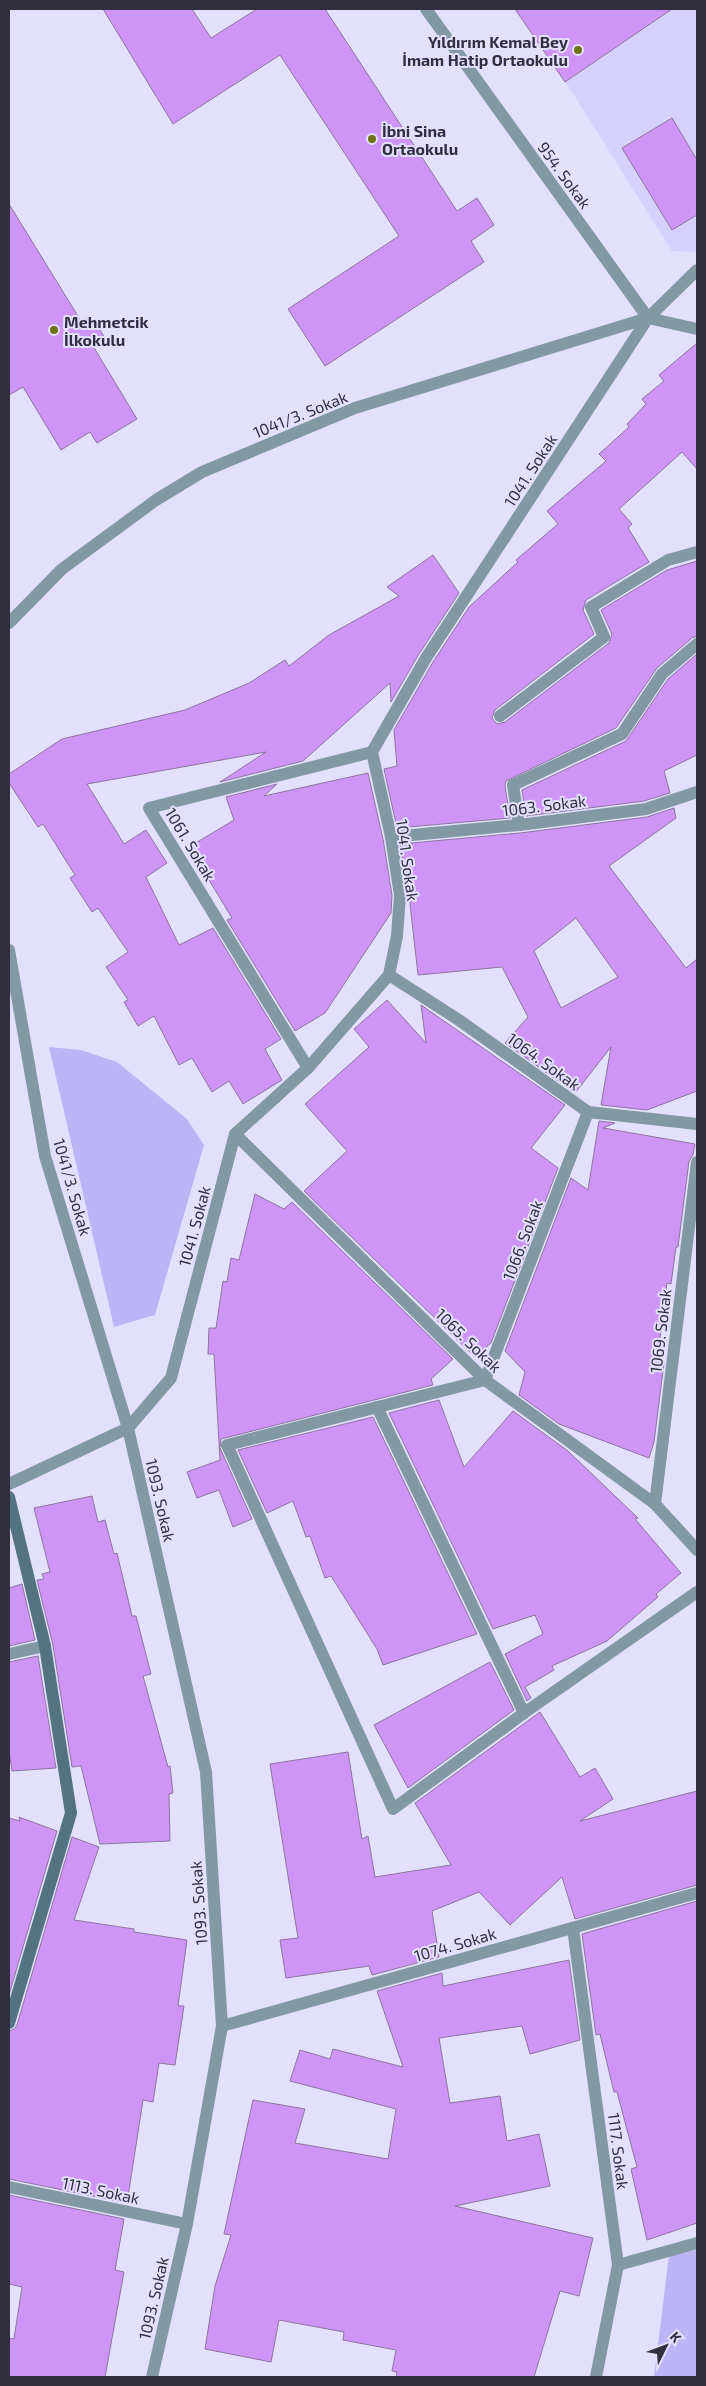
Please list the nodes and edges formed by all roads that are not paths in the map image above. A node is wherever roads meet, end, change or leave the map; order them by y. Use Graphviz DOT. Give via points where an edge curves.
graph roads {
  1 [pos="426,9"];
  2 [pos="697,270"];
  3 [pos="648,318"];
  4 [pos="697,330"];
  5 [pos="697,552"];
  6 [pos="9,623"];
  7 [pos="697,644"];
  8 [pos="500,716"];
  9 [pos="372,752"];
  10 [pos="697,792"];
  11 [pos="519,825"];
  12 [pos="391,837"];
  13 [pos="9,950"];
  14 [pos="389,975"];
  15 [pos="308,1068"];
  16 [pos="588,1112"];
  17 [pos="697,1124"];
  18 [pos="235,1134"];
  19 [pos="697,1162"];
  20 [pos="485,1380"];
  21 [pos="377,1407"];
  22 [pos="128,1428"];
  23 [pos="9,1484"];
  24 [pos="9,1497"];
  25 [pos="655,1504"];
  26 [pos="697,1550"];
  27 [pos="697,1592"];
  28 [pos="45,1646"];
  29 [pos="9,1654"];
  30 [pos="524,1713"];
  31 [pos="697,1893"];
  32 [pos="573,1928"];
  33 [pos="9,2023"];
  34 [pos="222,2026"];
  35 [pos="9,2187"];
  36 [pos="187,2224"];
  37 [pos="697,2243"];
  38 [pos="618,2265"];
  39 [pos="152,2377"];
  40 [pos="596,2377"];
  1 -- 3 [label="street, 954. Sokak"];
  2 -- 3 [label="street, 1041. Sokak"];
  3 -- 4 [label="street"];
  3 -- 6 [label="street, 1041/3. Sokak" via="354,408 202,472 156,500 62,569"];
  3 -- 9 [label="street, 1041. Sokak" via="426,658"];
  5 -- 8 [label="street" via="668,560 591,607 604,637"];
  7 -- 11 [label="street" via="662,674 622,734 513,784"];
  9 -- 12 [label="street, 1041. Sokak"];
  9 -- 15 [label="street, 1061. Sokak" via="149,808"];
  10 -- 11 [label="street, 1063. Sokak" via="646,809"];
  11 -- 12 [label="street, 1063. Sokak"];
  12 -- 14 [label="street, 1041. Sokak" via="400,895 397,936"];
  13 -- 22 [label="street, 1041/3. Sokak" via="45,1156"];
  14 -- 15 [label="street, 1041. Sokak"];
  14 -- 16 [label="street, 1064. Sokak" via="459,1020"];
  15 -- 18 [label="street, 1041. Sokak"];
  16 -- 17 [label="street, 1064. Sokak"];
  16 -- 20 [label="street, 1066. Sokak"];
  18 -- 20 [label="street, 1065. Sokak"];
  18 -- 22 [label="street, 1041. Sokak" via="171,1378"];
  19 -- 25 [label="street, 1069. Sokak"];
  20 -- 21 [label="street"];
  20 -- 25 [label="street, 1065. Sokak"];
  21 -- 30 [label="street"];
  21 -- 30 [label="street" via="227,1446 392,1809"];
  22 -- 23 [label="street, 1041. Sokak"];
  22 -- 34 [label="street, 1093. Sokak" via="206,1772"];
  24 -- 28 [label="main road"];
  25 -- 26 [label="street, 1065. Sokak"];
  27 -- 30 [label="street"];
  28 -- 29 [label="street"];
  28 -- 33 [label="main road" via="71,1813"];
  31 -- 32 [label="street, 1074. Sokak"];
  32 -- 34 [label="street, 1074. Sokak"];
  32 -- 38 [label="street, 1117. Sokak"];
  34 -- 36 [label="street, 1093. Sokak"];
  35 -- 36 [label="street, 1113. Sokak"];
  36 -- 39 [label="street, 1093. Sokak"];
  37 -- 38 [label="street"];
  38 -- 40 [label="street, 1117. Sokak"];
}
